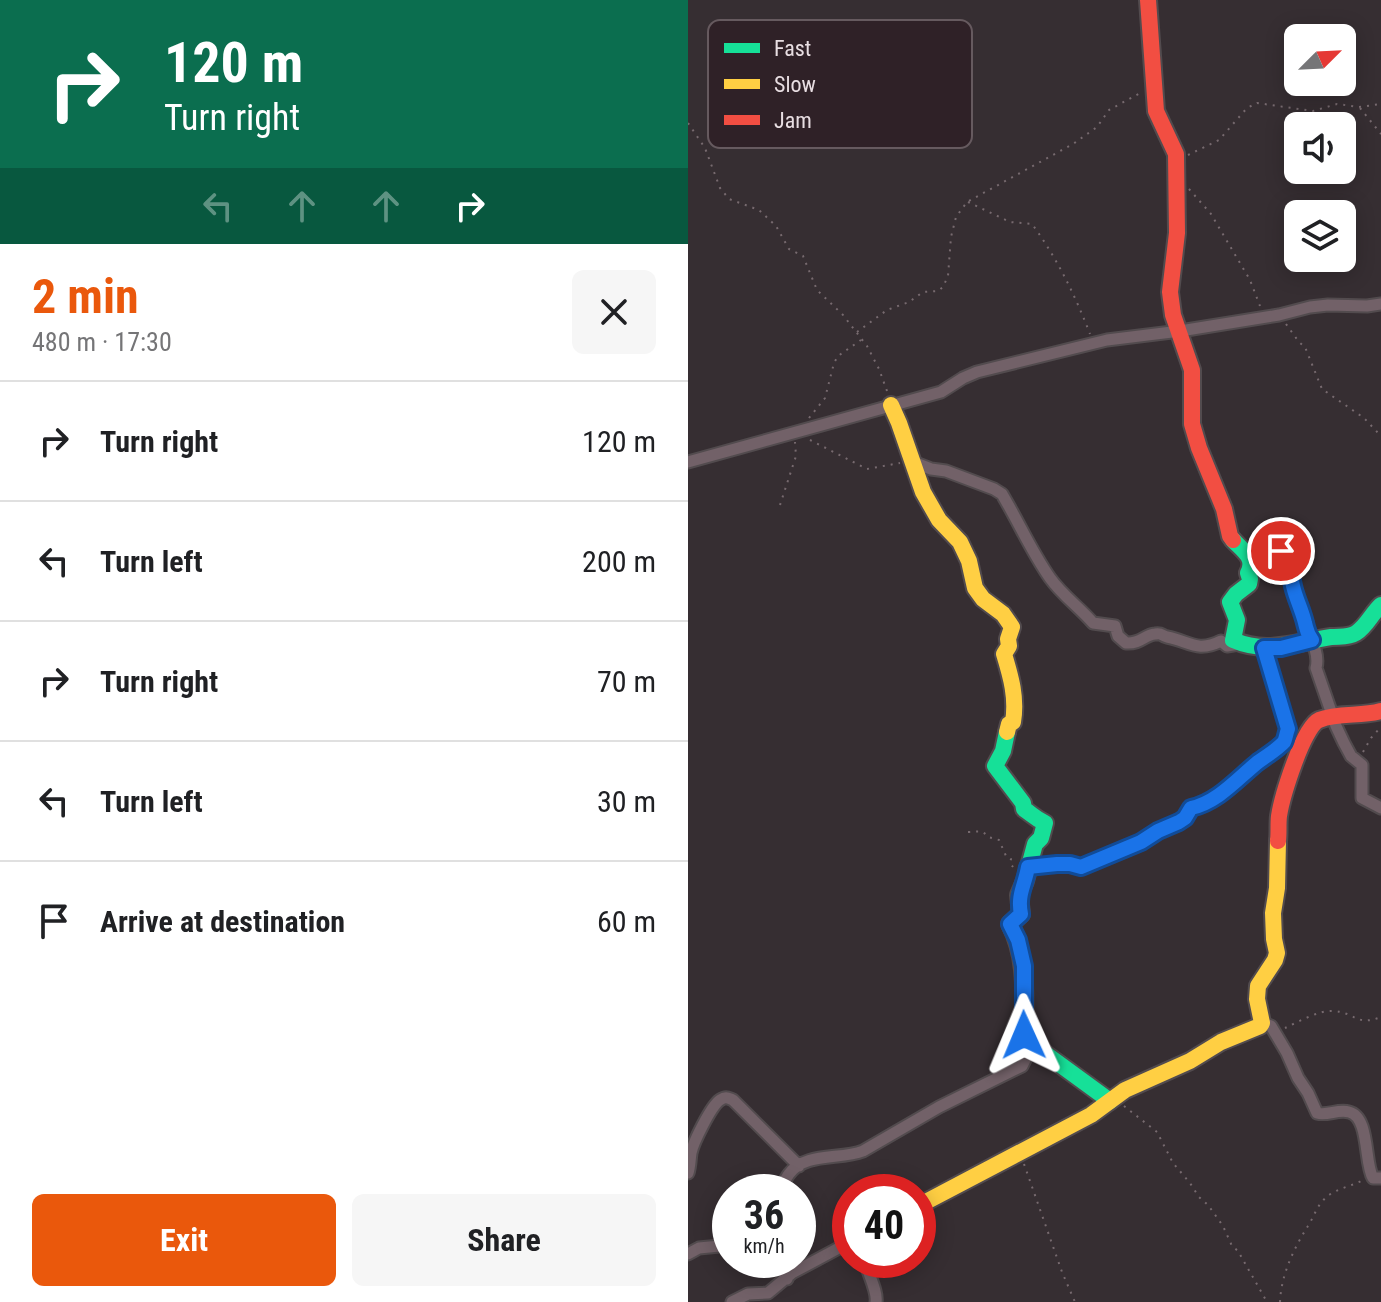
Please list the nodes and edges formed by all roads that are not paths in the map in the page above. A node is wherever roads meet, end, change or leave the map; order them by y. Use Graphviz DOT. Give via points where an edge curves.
graph roads {
  1 [pos="1148,0"];
  2 [pos="1381,304"];
  3 [pos="1180,331"];
  4 [pos="891,405"];
  5 [pos="688,462"];
  6 [pos="913,462"];
  7 [pos="1251,560"];
  8 [pos="1381,605"];
  9 [pos="1312,640"];
  10 [pos="1240,643"];
  11 [pos="1264,648"];
  12 [pos="1381,711"];
  13 [pos="1333,716"];
  14 [pos="1381,808"];
  15 [pos="1027,872"];
  16 [pos="1268,1027"];
  17 [pos="1027,1040"];
  18 [pos="1112,1100"];
  19 [pos="799,1166"];
  20 [pos="688,1173"];
  21 [pos="790,1174"];
  22 [pos="1375,1176"];
  23 [pos="936,1196"];
  24 [pos="712,1247"];
  25 [pos="832,1252"];
  26 [pos="688,1254"];
  27 [pos="869,1278"];
  28 [pos="787,1279"];
  29 [pos="732,1302"];
  30 [pos="876,1302"];
  1 -- 3 [label="street" via="1156,114 1175,151 1177,243 1170,292"];
  2 -- 3 [label="street" via="1310,307"];
  3 -- 4 [label="street" via="1093,343 987,369 941,392"];
  3 -- 7 [label="street" via="1192,370 1195,436 1230,536"];
  4 -- 5 [label="street"];
  4 -- 6 [label="street"];
  6 -- 10 [label="street" via="998,491 1064,595 1093,623 1115,626 1126,643 1158,633 1192,646"];
  6 -- 15 [label="street" via="941,522 960,542 981,599 1002,612 1012,627 1004,654 1014,683 1015,711 995,766 1024,809 1045,823"];
  7 -- 9 [label="street" via="1285,554"];
  7 -- 10 [label="street" via="1249,584 1230,602 1237,620 1233,640"];
  8 -- 9 [label="street" via="1357,633"];
  9 -- 11 [label="street"];
  9 -- 13 [label="street"];
  10 -- 11 [label="street"];
  11 -- 15 [label="street" via="1288,729 1284,742 1216,798 1191,808 1185,818 1141,842 1081,867 1057,864"];
  12 -- 13 [label="street"];
  13 -- 14 [label="street" via="1348,752 1362,765 1362,798"];
  13 -- 16 [label="street" via="1308,730 1279,817 1273,913 1277,953 1258,986 1257,999"];
  15 -- 17 [label="street" via="1019,895 1021,914 1010,924 1024,966"];
  16 -- 18 [label="street" via="1221,1042"];
  16 -- 22 [label="street" via="1317,1113 1346,1111 1359,1118"];
  17 -- 18 [label="street"];
  17 -- 19 [label="street" via="1025,1061 1017,1068 863,1151"];
  18 -- 23 [label="street"];
  19 -- 20 [label="street" via="727,1098 707,1120 691,1151"];
  19 -- 21 [label="street"];
  24 -- 26 [label="street"];
  25 -- 28 [label="street"];
  27 -- 30 [label="street"];
  28 -- 29 [label="street" via="768,1293"];
}
